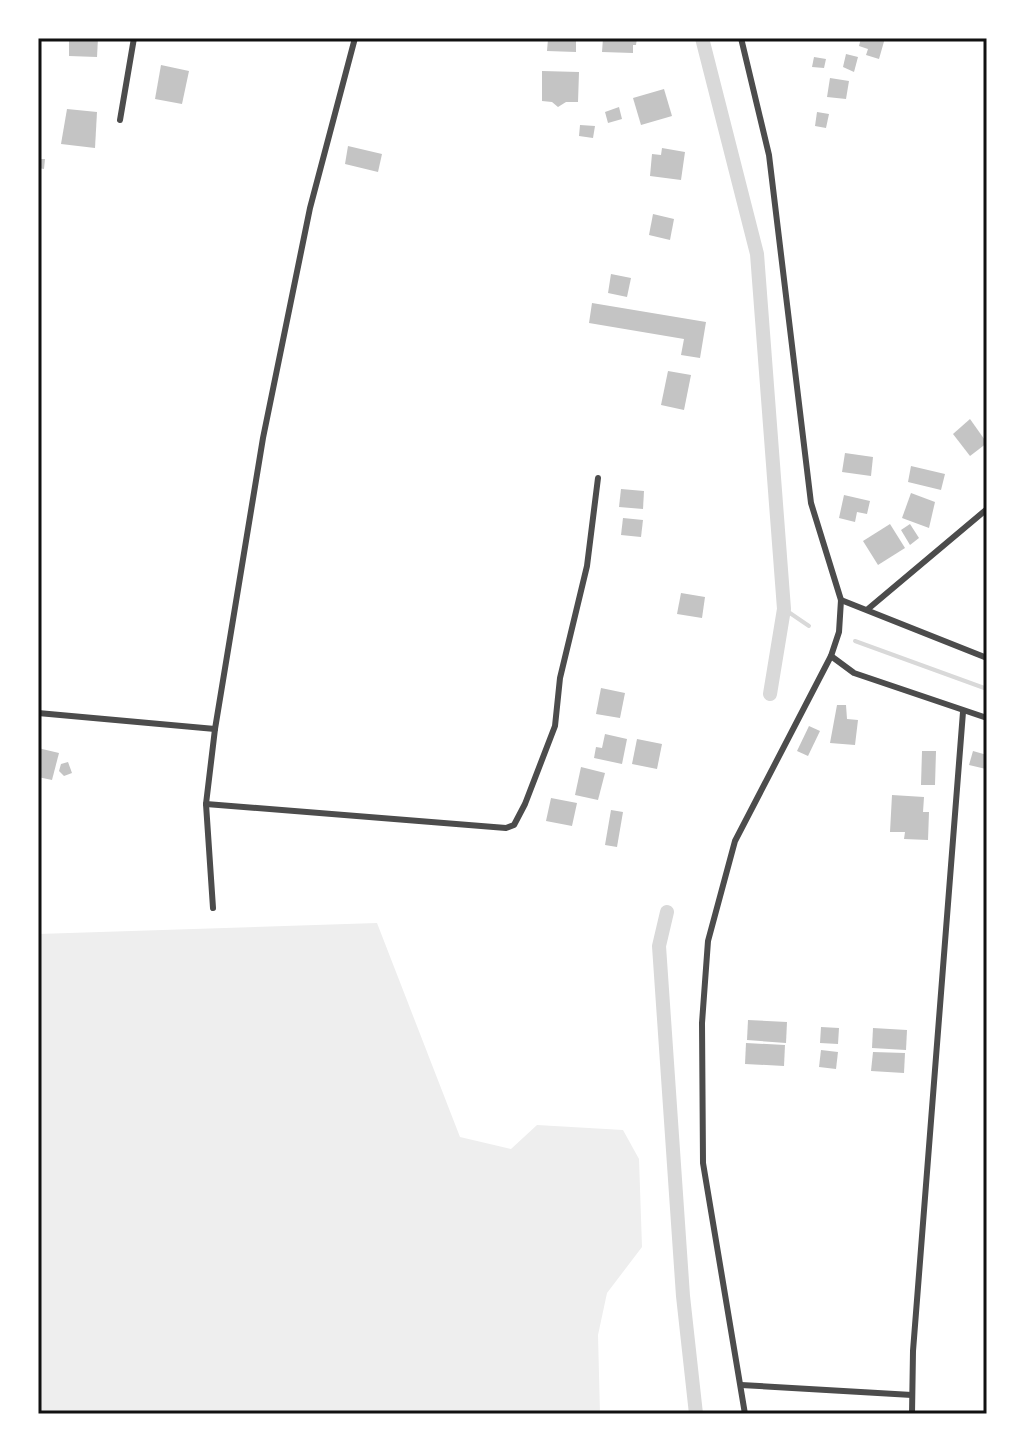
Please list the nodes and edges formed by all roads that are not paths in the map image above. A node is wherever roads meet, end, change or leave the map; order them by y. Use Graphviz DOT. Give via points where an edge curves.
graph roads {
  1 [pos="134,38"];
  2 [pos="355,38"];
  3 [pos="741,38"];
  4 [pos="120,120"];
  5 [pos="598,478"];
  6 [pos="987,509"];
  7 [pos="841,600"];
  8 [pos="868,609"];
  9 [pos="831,656"];
  10 [pos="987,658"];
  11 [pos="963,712"];
  12 [pos="38,713"];
  13 [pos="987,718"];
  14 [pos="215,729"];
  15 [pos="206,804"];
  16 [pos="213,908"];
  17 [pos="741,1385"];
  18 [pos="912,1395"];
  19 [pos="745,1414"];
  20 [pos="912,1414"];
  1 -- 4 [label="street"];
  2 -- 14 [label="street" via="310,208 266,423"];
  3 -- 7 [label="street" via="769,155 811,503"];
  5 -- 15 [label="street" via="587,566 560,678 555,726 514,825"];
  6 -- 8 [label="street"];
  7 -- 8 [label="street"];
  7 -- 9 [label="street"];
  8 -- 10 [label="street"];
  9 -- 11 [label="street" via="854,673"];
  9 -- 17 [label="street" via="735,841 708,941 702,1023 703,1163"];
  11 -- 13 [label="street"];
  11 -- 18 [label="street"];
  12 -- 14 [label="street"];
  14 -- 15 [label="street"];
  15 -- 16 [label="street"];
  17 -- 18 [label="street"];
  17 -- 19 [label="street"];
  18 -- 20 [label="street"];
}
